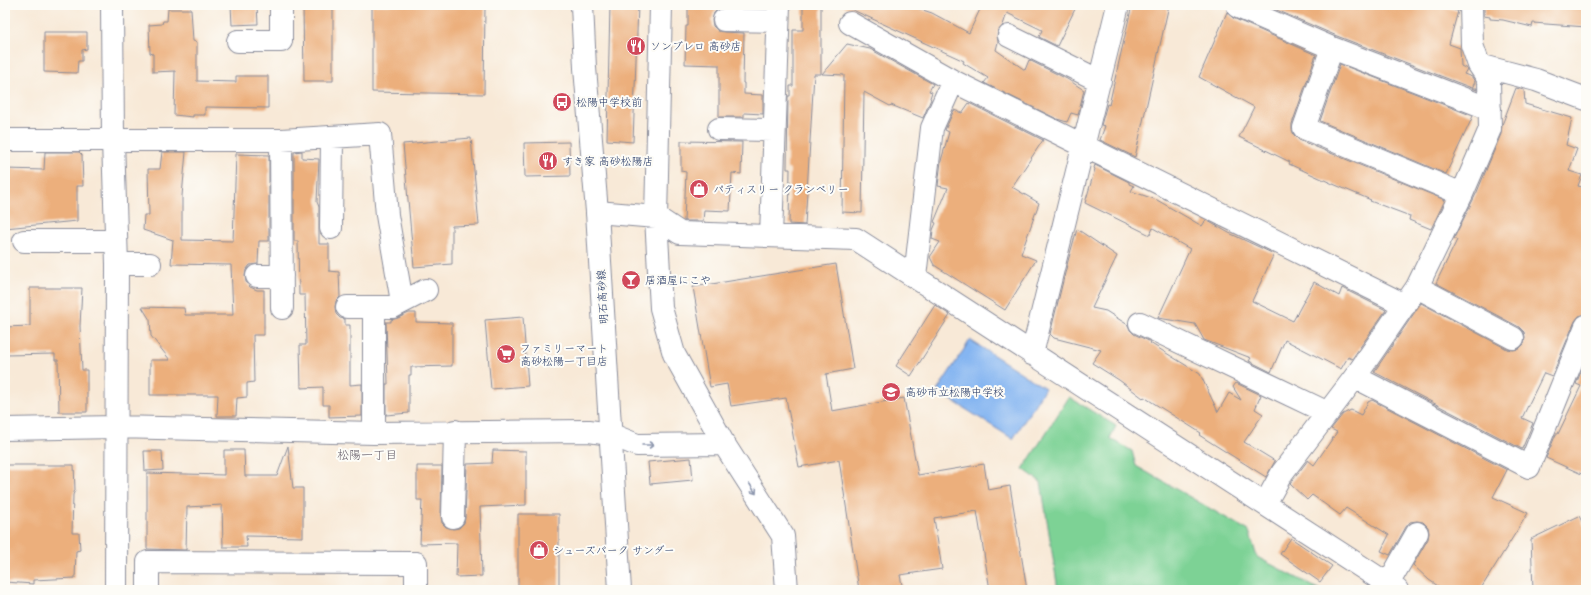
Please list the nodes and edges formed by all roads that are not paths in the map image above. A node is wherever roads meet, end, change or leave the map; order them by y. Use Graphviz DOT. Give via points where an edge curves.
graph roads {
  1 [pos="112,5"];
  2 [pos="280,5"];
  3 [pos="582,5"];
  4 [pos="661,5"];
  5 [pos="1118,5"];
  6 [pos="1238,5"];
  7 [pos="1471,5"];
  8 [pos="778,13"];
  9 [pos="724,20"];
  10 [pos="850,23"];
  11 [pos="1009,36"];
  12 [pos="238,41"];
  13 [pos="1332,48"];
  14 [pos="1479,65"];
  15 [pos="954,81"];
  16 [pos="1100,81"];
  17 [pos="1586,99"];
  18 [pos="1490,109"];
  19 [pos="719,128"];
  20 [pos="774,130"];
  21 [pos="332,137"];
  22 [pos="5,140"];
  23 [pos="113,140"];
  24 [pos="282,140"];
  25 [pos="1084,146"];
  26 [pos="1462,194"];
  27 [pos="597,212"];
  28 [pos="656,217"];
  29 [pos="331,228"];
  30 [pos="771,236"];
  31 [pos="24,241"];
  32 [pos="116,241"];
  33 [pos="117,264"];
  34 [pos="150,264"];
  35 [pos="256,276"];
  36 [pos="282,276"];
  37 [pos="915,277"];
  38 [pos="1417,287"];
  39 [pos="426,290"];
  40 [pos="402,302"];
  41 [pos="1405,305"];
  42 [pos="346,307"];
  43 [pos="374,307"];
  44 [pos="282,308"];
  45 [pos="1140,322"];
  46 [pos="1586,326"];
  47 [pos="1513,338"];
  48 [pos="1032,354"];
  49 [pos="1356,376"];
  50 [pos="1328,413"];
  51 [pos="116,427"];
  52 [pos="5,428"];
  53 [pos="455,431"];
  54 [pos="374,433"];
  55 [pos="610,434"];
  56 [pos="724,444"];
  57 [pos="1265,504"];
  58 [pos="454,517"];
  59 [pos="1417,533"];
  60 [pos="1392,587"];
  61 [pos="116,590"];
  62 [pos="148,590"];
  63 [pos="416,590"];
  64 [pos="620,590"];
  65 [pos="788,590"];
  1 -- 23 [label="street"];
  2 -- 12 [label="street" via="281,41"];
  3 -- 27 [label="street, 明石高砂線"];
  4 -- 28 [label="street"];
  5 -- 16 [label="street"];
  6 -- 13 [label="street"];
  7 -- 14 [label="street" via="1472,45"];
  8 -- 9 [label="street"];
  8 -- 20 [label="street"];
  10 -- 15 [label="street"];
  11 -- 16 [label="street"];
  13 -- 18 [label="street"];
  13 -- 26 [label="street" via="1304,128"];
  14 -- 17 [label="street" via="1536,80"];
  14 -- 18 [label="street" via="1488,80"];
  15 -- 25 [label="street"];
  15 -- 37 [label="street" via="932,128"];
  16 -- 25 [label="street"];
  18 -- 26 [label="street" via="1490,129"];
  19 -- 20 [label="street"];
  20 -- 30 [label="street"];
  21 -- 24 [label="street"];
  21 -- 29 [label="street"];
  21 -- 40 [label="street" via="380,134 387,216"];
  22 -- 23 [label="street"];
  23 -- 24 [label="street"];
  23 -- 32 [label="street"];
  24 -- 36 [label="street"];
  25 -- 41 [label="street"];
  25 -- 48 [label="street"];
  26 -- 38 [label="street"];
  27 -- 28 [label="street"];
  27 -- 55 [label="street, 明石高砂線"];
  28 -- 30 [label="street" via="680,233"];
  28 -- 56 [label="street" via="661,308 674,354"];
  30 -- 37 [label="street" via="856,239"];
  31 -- 32 [label="street"];
  32 -- 33 [label="street"];
  33 -- 34 [label="street"];
  33 -- 51 [label="street"];
  35 -- 36 [label="street"];
  36 -- 44 [label="street"];
  37 -- 48 [label="street"];
  38 -- 41 [label="street"];
  38 -- 47 [label="street"];
  39 -- 40 [label="street"];
  40 -- 43 [label="street" via="393,307"];
  41 -- 49 [label="street"];
  42 -- 43 [label="street"];
  43 -- 54 [label="street"];
  45 -- 50 [label="street"];
  46 -- 49 [label="street" via="1529,467"];
  48 -- 57 [label="street"];
  49 -- 50 [label="street"];
  50 -- 57 [label="street" via="1282,473"];
  51 -- 52 [label="street"];
  51 -- 54 [label="street"];
  51 -- 61 [label="street"];
  53 -- 54 [label="street"];
  53 -- 55 [label="street" via="589,430"];
  53 -- 58 [label="street"];
  55 -- 56 [label="street, one-way" via="637,445"];
  55 -- 64 [label="street, 明石高砂線"];
  56 -- 65 [label="street, one-way" via="784,536"];
  57 -- 60 [label="street"];
  59 -- 60 [label="street"];
  62 -- 63 [label="street" via="148,562 416,563"];
}
